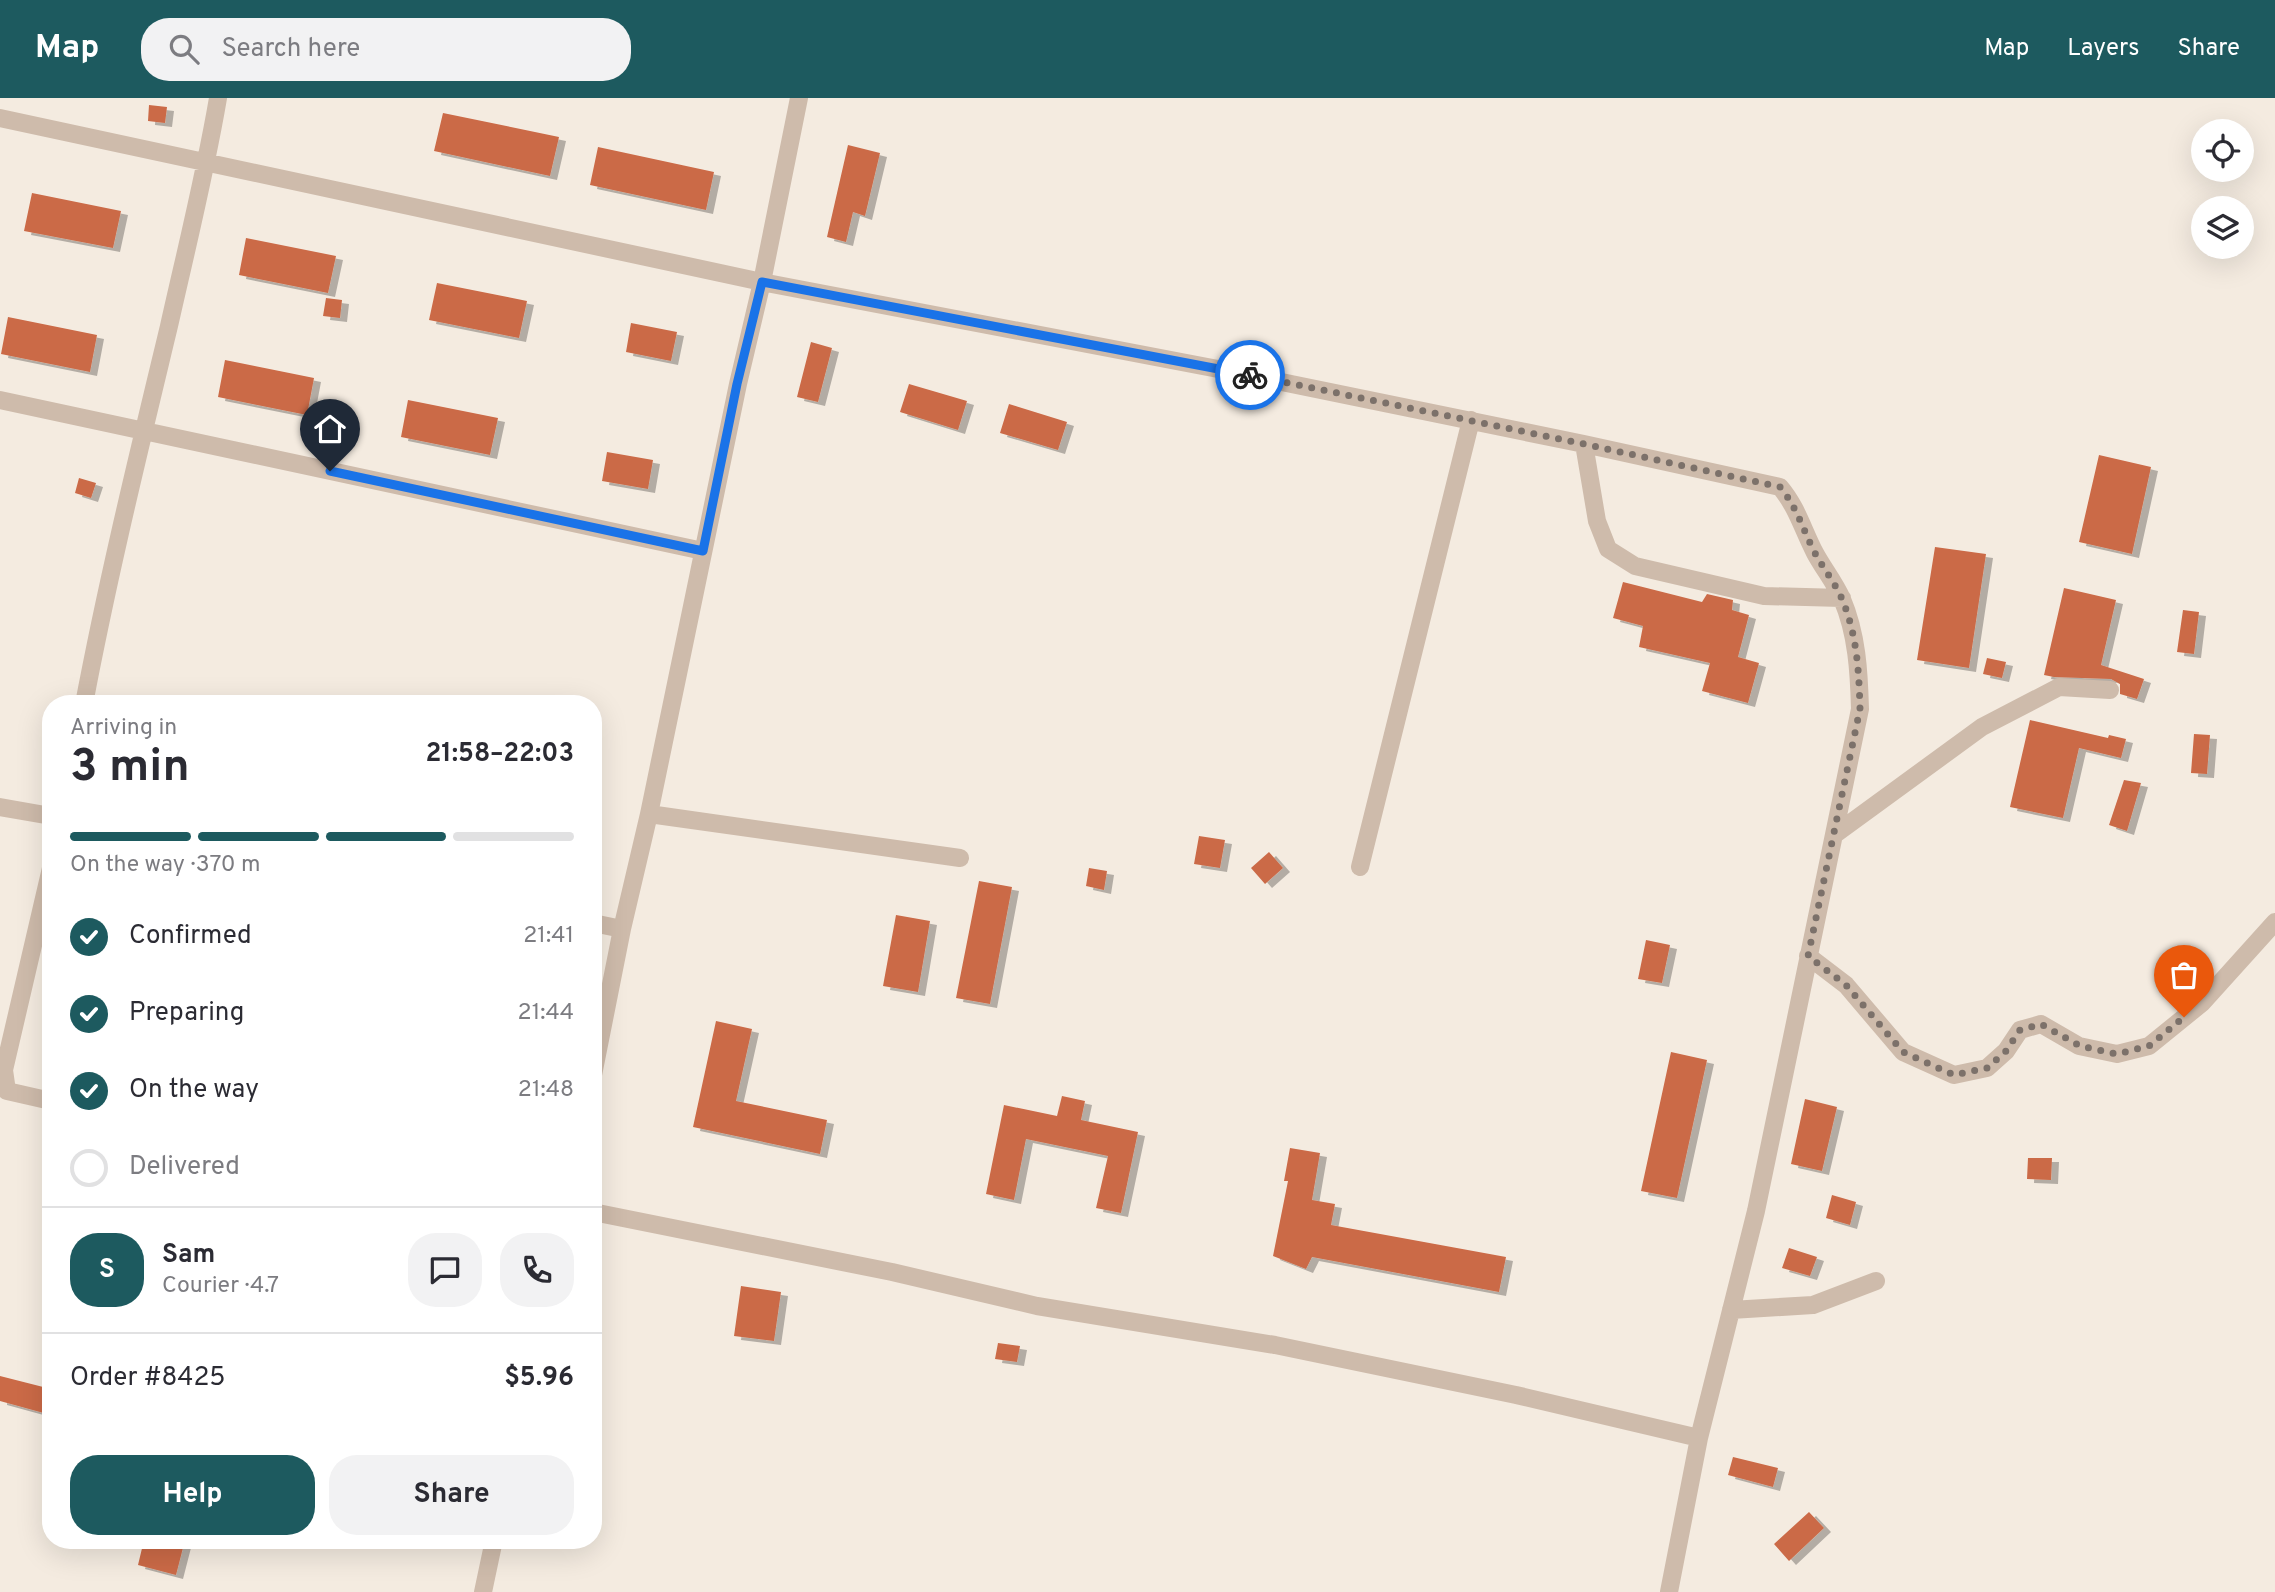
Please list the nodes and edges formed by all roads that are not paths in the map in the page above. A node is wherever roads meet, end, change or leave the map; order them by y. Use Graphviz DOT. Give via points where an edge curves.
graph roads {
  1 [pos="218,98"];
  2 [pos="799,98"];
  3 [pos="0,118"];
  4 [pos="207,164"];
  5 [pos="762,282"];
  6 [pos="0,400"];
  7 [pos="1471,421"];
  8 [pos="144,430"];
  9 [pos="1584,444"];
  10 [pos="703,551"];
  11 [pos="1842,598"];
  12 [pos="2110,690"];
  13 [pos="86,695"];
  14 [pos="0,807"];
  15 [pos="42,814"];
  16 [pos="649,814"];
  17 [pos="1833,835"];
  18 [pos="960,858"];
  19 [pos="1360,867"];
  20 [pos="42,907"];
  21 [pos="2275,922"];
  22 [pos="602,925"];
  23 [pos="622,929"];
  24 [pos="1808,956"];
  25 [pos="602,1030"];
  26 [pos="4,1089"];
  27 [pos="42,1099"];
  28 [pos="602,1214"];
  29 [pos="1876,1281"];
  30 [pos="1731,1310"];
  31 [pos="1699,1438"];
  32 [pos="492,1549"];
  33 [pos="483,1592"];
  34 [pos="1669,1592"];
  1 -- 4 [label="street"];
  2 -- 5 [label="street"];
  3 -- 4 [label="street"];
  4 -- 5 [label="street"];
  4 -- 8 [label="street"];
  5 -- 7 [label="street"];
  5 -- 10 [label="street"];
  6 -- 8 [label="street"];
  7 -- 9 [label="street"];
  7 -- 19 [label="street"];
  8 -- 10 [label="street"];
  8 -- 13 [label="street"];
  9 -- 11 [label="street" via="1780,487 1792,500"];
  9 -- 11 [label="street" via="1597,522 1608,549 1635,566 1764,596"];
  10 -- 16 [label="street"];
  11 -- 17 [label="street" via="1852,626 1860,709"];
  12 -- 17 [label="street" via="2059,687 1982,727"];
  14 -- 15 [label="street"];
  16 -- 18 [label="street"];
  16 -- 23 [label="street"];
  17 -- 24 [label="street"];
  20 -- 26 [label="street" via="4,1070"];
  21 -- 24 [label="street" via="2202,1003 2149,1046 2117,1054 2080,1046 2041,1024 2020,1030 1987,1068 1954,1075 1903,1052 1846,985"];
  22 -- 23 [label="street"];
  23 -- 25 [label="street"];
  24 -- 30 [label="street"];
  26 -- 27 [label="street"];
  28 -- 31 [label="street" via="1037,1306 1289,1348"];
  29 -- 30 [label="street" via="1813,1305"];
  30 -- 31 [label="street"];
  31 -- 34 [label="street"];
  32 -- 33 [label="street"];
}
